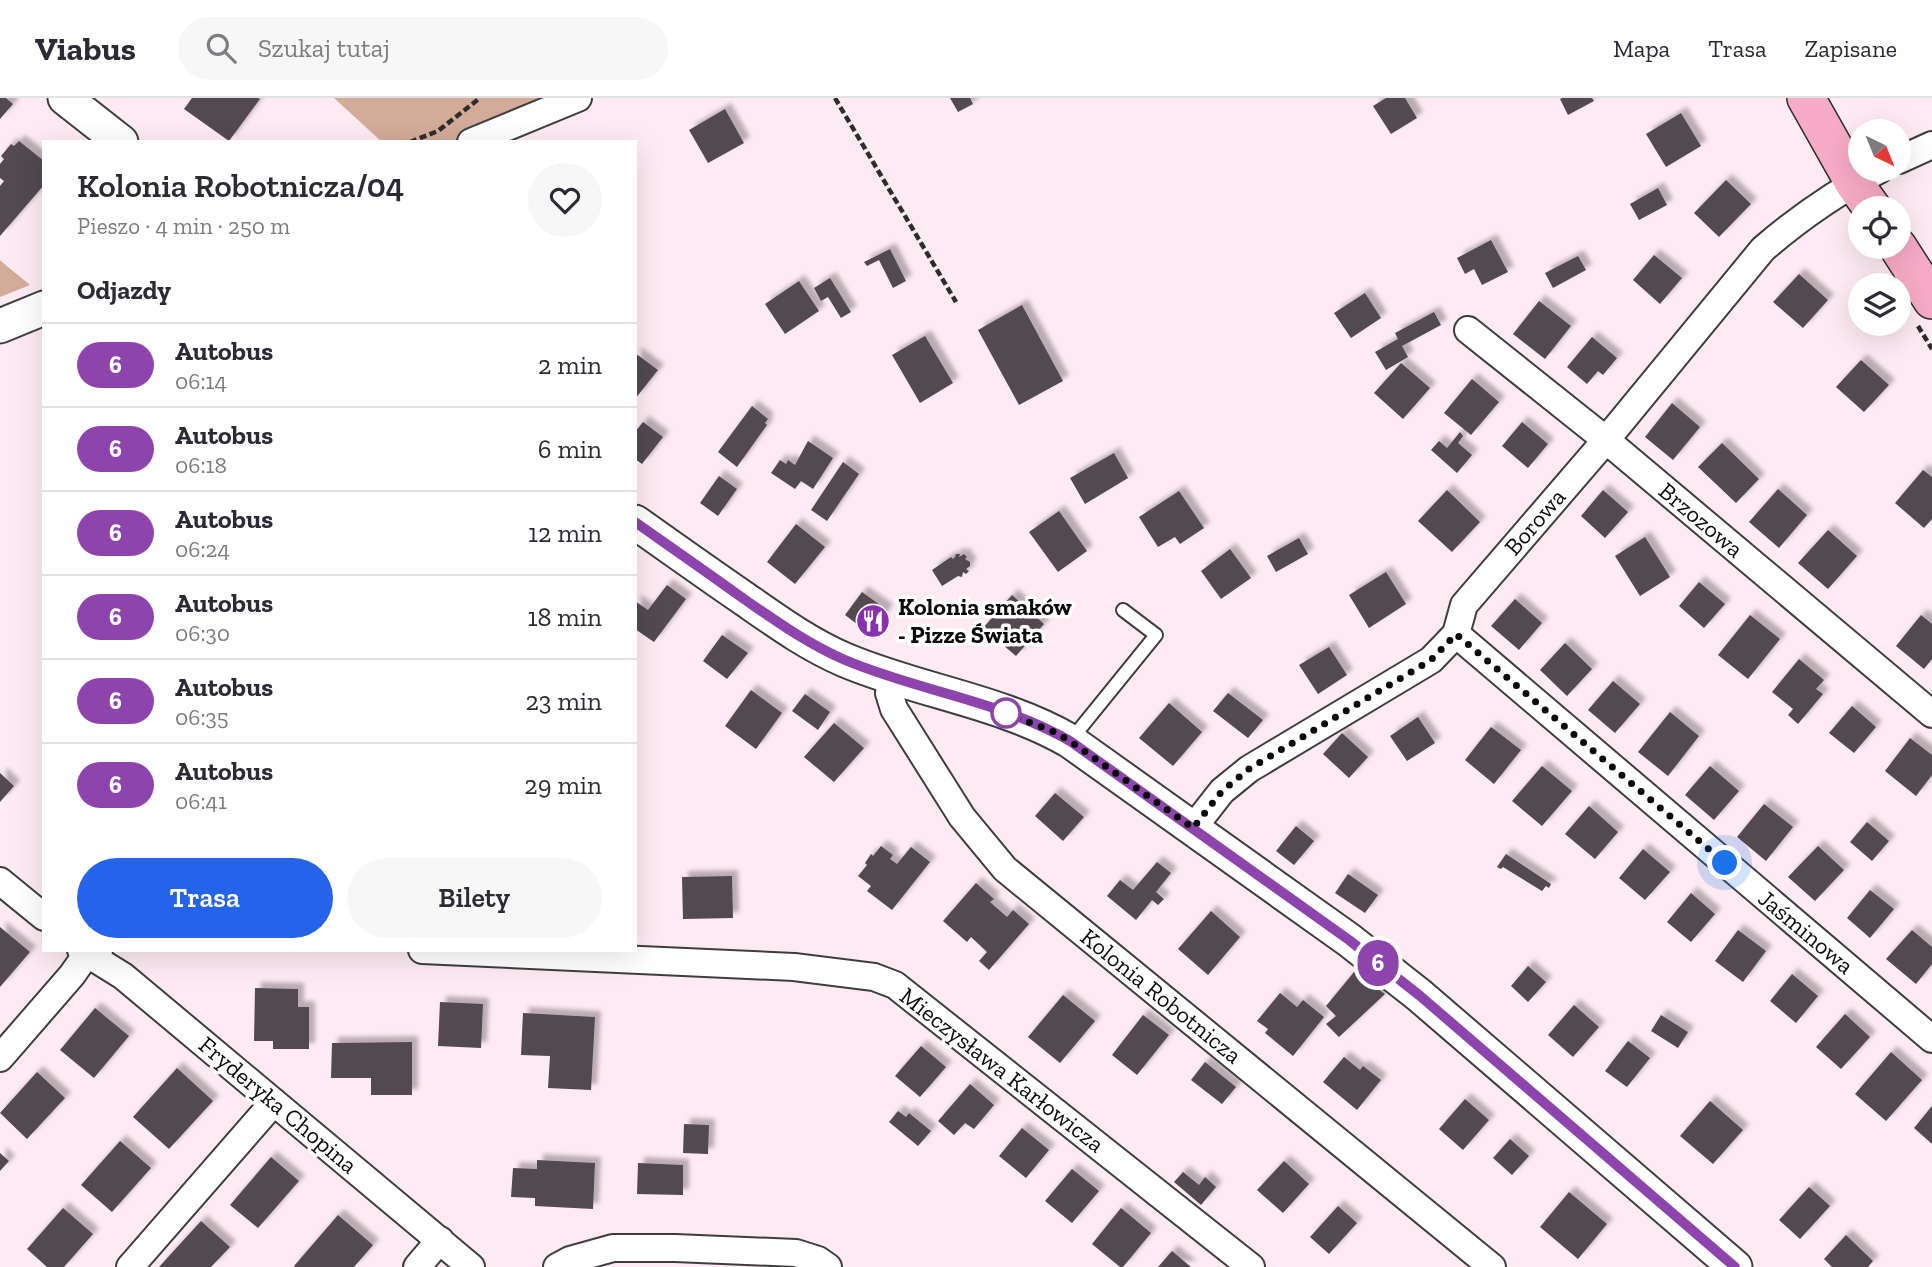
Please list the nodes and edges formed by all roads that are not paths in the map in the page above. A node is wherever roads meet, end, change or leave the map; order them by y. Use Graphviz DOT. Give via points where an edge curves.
graph roads {
  1 [pos="65,98"];
  2 [pos="578,98"];
  3 [pos="1806,98"];
  4 [pos="118,140"];
  5 [pos="476,140"];
  6 [pos="1932,145"];
  7 [pos="1911,155"];
  8 [pos="1869,187"];
  9 [pos="1906,259"];
  10 [pos="1932,300"];
  11 [pos="42,309"];
  12 [pos="0,326"];
  13 [pos="1468,330"];
  14 [pos="1606,440"];
  15 [pos="637,523"];
  16 [pos="1123,610"];
  17 [pos="1456,634"];
  18 [pos="893,678"];
  19 [pos="1932,715"];
  20 [pos="1070,741"];
  21 [pos="1193,828"];
  22 [pos="0,881"];
  23 [pos="42,915"];
  24 [pos="89,952"];
  25 [pos="466,952"];
  26 [pos="1932,1039"];
  27 [pos="0,1058"];
  28 [pos="274,1102"];
  29 [pos="440,1240"];
  30 [pos="130,1267"];
  31 [pos="417,1267"];
  32 [pos="471,1267"];
  33 [pos="557,1267"];
  34 [pos="828,1267"];
  35 [pos="1251,1267"];
  36 [pos="1492,1267"];
  37 [pos="1735,1267"];
  1 -- 4 [label="street"];
  2 -- 5 [label="street"];
  3 -- 8 [label="main road"];
  6 -- 7 [label="street"];
  8 -- 14 [label="street, Borowa" via="1784,230 1763,249"];
  9 -- 10 [label="main road"];
  11 -- 12 [label="street"];
  13 -- 14 [label="street, Brzozowa"];
  14 -- 17 [label="street, Borowa" via="1464,605"];
  14 -- 19 [label="street, Brzozowa"];
  15 -- 18 [label="street" via="804,639"];
  16 -- 20 [label="lane" via="1156,635"];
  17 -- 21 [label="street, Borowa" via="1431,660 1249,769 1222,791"];
  17 -- 26 [label="street, Jaśminowa"];
  18 -- 20 [label="street" via="1008,713"];
  18 -- 36 [label="street, Kolonia Robotnicza" via="889,693 894,709 962,817 1004,869"];
  20 -- 21 [label="street"];
  21 -- 37 [label="street" via="1419,995"];
  22 -- 23 [label="street"];
  24 -- 27 [label="street"];
  24 -- 28 [label="street, Fryderyka Chopina"];
  25 -- 35 [label="street, Mieczysława Karłowicza" via="794,967 874,977 895,985"];
  28 -- 29 [label="street, Fryderyka Chopina"];
  28 -- 30 [label="street"];
  29 -- 31 [label="street"];
  29 -- 32 [label="street, Fryderyka Chopina"];
  33 -- 34 [label="street" via="613,1248 796,1253"];
}
